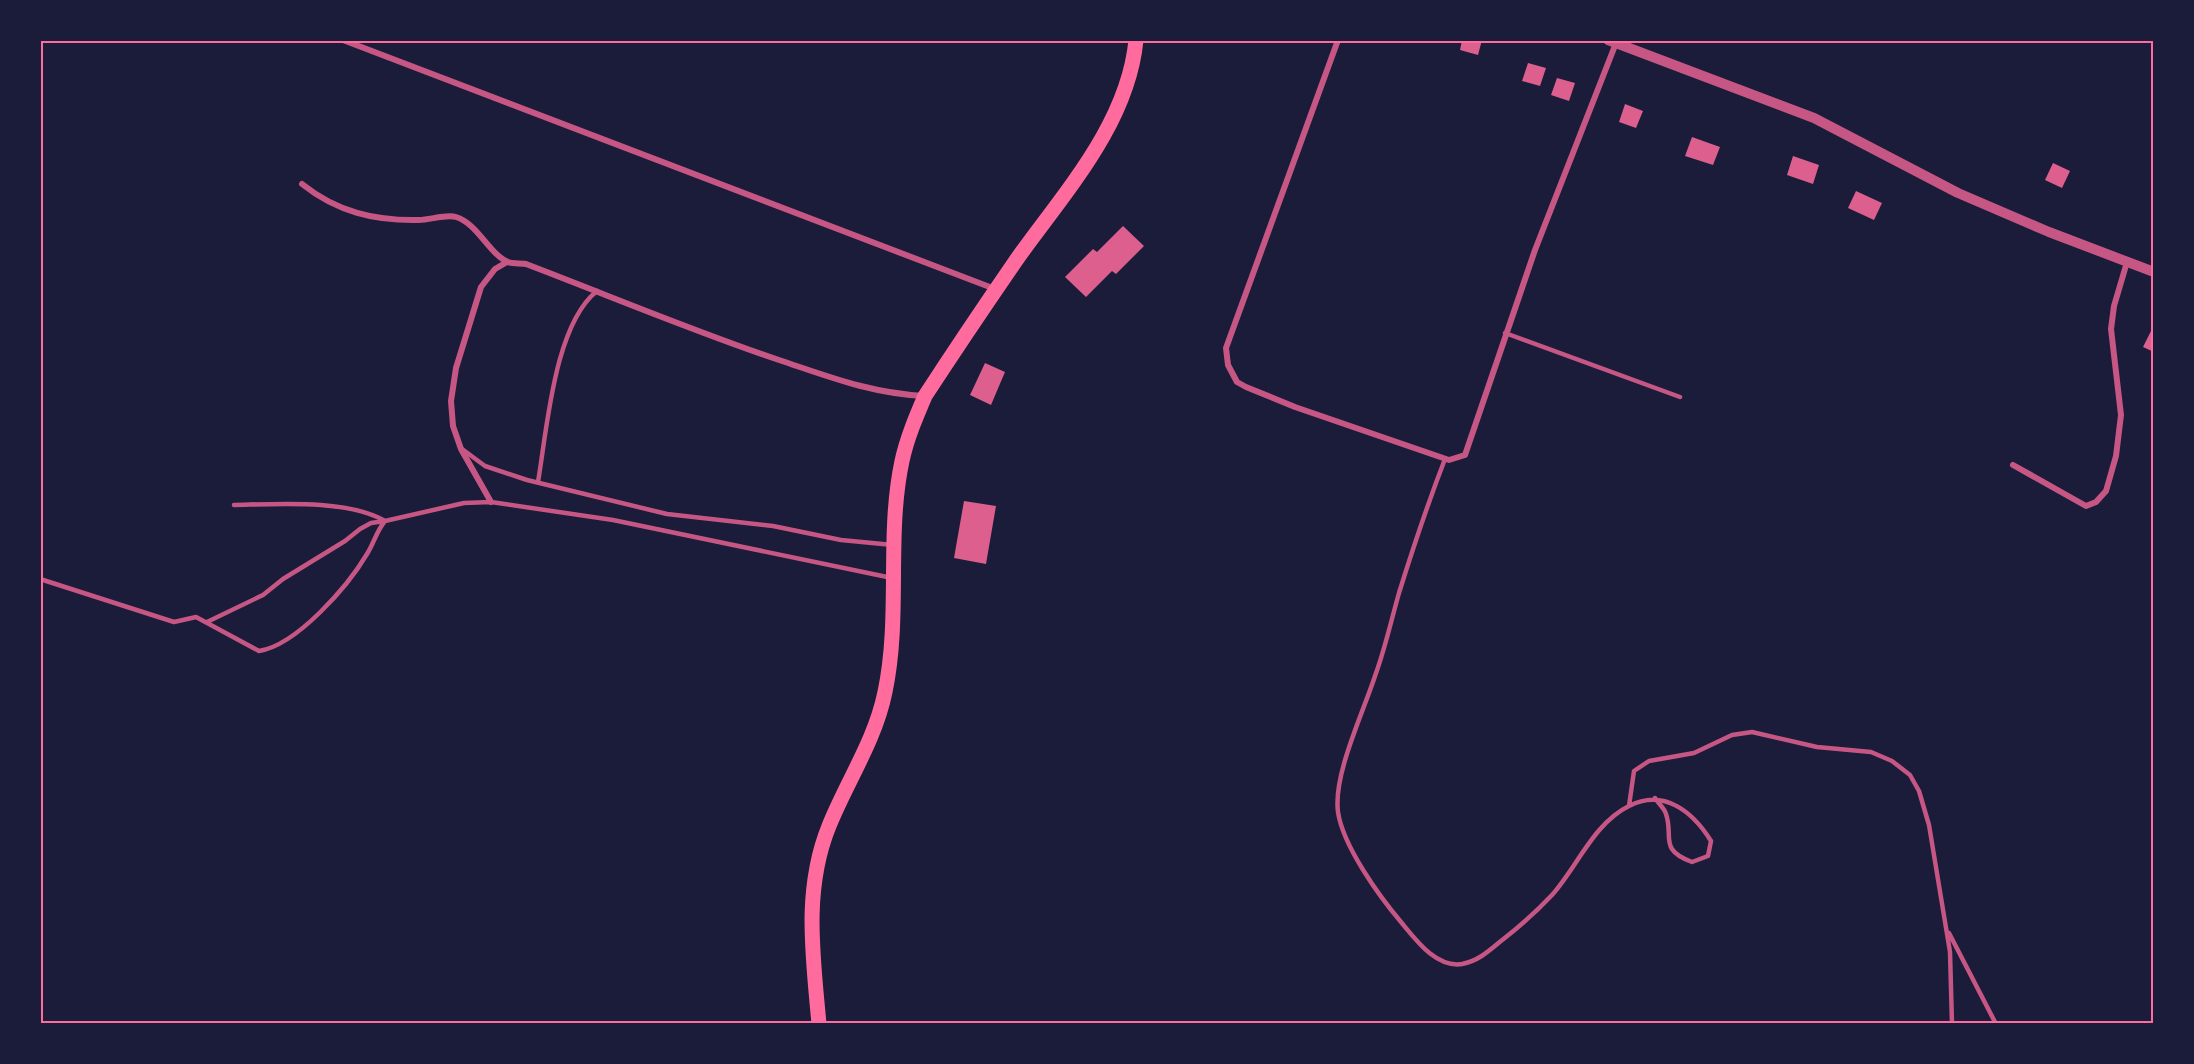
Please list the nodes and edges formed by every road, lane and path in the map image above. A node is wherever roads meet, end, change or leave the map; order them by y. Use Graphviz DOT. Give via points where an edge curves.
graph roads {
  1 [pos="343,40"];
  2 [pos="1136,40"];
  3 [pos="1338,40"];
  4 [pos="1612,42"];
  5 [pos="302,184"];
  6 [pos="507,262"];
  7 [pos="2127,262"];
  8 [pos="2154,272"];
  9 [pos="996,289"];
  10 [pos="597,291"];
  11 [pos="1505,333"];
  12 [pos="925,396"];
  13 [pos="1680,397"];
  14 [pos="461,449"];
  15 [pos="1445,459"];
  16 [pos="2013,465"];
  17 [pos="537,482"];
  18 [pos="491,502"];
  19 [pos="234,505"];
  20 [pos="385,521"];
  21 [pos="895,545"];
  22 [pos="894,578"];
  23 [pos="40,579"];
  24 [pos="207,622"];
  25 [pos="1655,798"];
  26 [pos="1629,806"];
  27 [pos="1946,928"];
  28 [pos="819,1023"];
  29 [pos="1952,1023"];
  30 [pos="1996,1023"];
  1 -- 9 [label="street"];
  2 -- 9 [label="main road" via="1134,65 1119,108 1089,159"];
  3 -- 15 [label="street" via="1245,291 1226,358 1237,382 1246,387"];
  4 -- 7 [label="street" via="1814,118 1958,193"];
  4 -- 11 [label="street"];
  5 -- 6 [label="street" via="329,203 368,217 413,220 453,216 465,220"];
  6 -- 10 [label="street" via="526,264"];
  6 -- 14 [label="street" via="495,269 481,287 456,368 451,401 453,426"];
  7 -- 8 [label="street"];
  7 -- 16 [label="street" via="2111,329 2121,415 2116,456 2106,491 2086,506"];
  9 -- 12 [label="main road"];
  10 -- 12 [label="street" via="745,349 861,388"];
  10 -- 17 [label="lane" via="584,301 558,368"];
  11 -- 13 [label="lane"];
  11 -- 15 [label="street" via="1465,455 1456,460"];
  12 -- 21 [label="main road" via="902,461"];
  14 -- 17 [label="lane" via="485,466"];
  14 -- 18 [label="street"];
  15 -- 26 [label="lane" via="1422,520 1376,675 1343,764 1338,812 1351,848 1398,919 1425,950 1448,964 1462,964 1481,957 1514,931 1552,894 1605,824"];
  17 -- 21 [label="lane" via="667,514"];
  18 -- 20 [label="lane" via="464,503"];
  18 -- 22 [label="lane" via="613,520"];
  19 -- 20 [label="lane" via="332,507 371,513"];
  20 -- 24 [label="lane" via="360,529 263,596"];
  20 -- 24 [label="lane" via="345,586 294,634 259,651"];
  21 -- 22 [label="main road"];
  22 -- 28 [label="main road" via="885,691 874,732 830,824 814,879 810,925"];
  23 -- 24 [label="lane" via="174,622 196,617"];
  25 -- 25 [label="lane" via="1682,807 1700,823 1711,841 1707,856 1692,862 1680,858 1667,840 1666,814"];
  25 -- 26 [label="lane"];
  26 -- 27 [label="lane" via="1635,771 1649,761 1694,753 1732,735 1752,732 1817,747 1871,752 1910,775 1919,791 1929,825"];
  27 -- 29 [label="lane"];
  27 -- 30 [label="lane"];
}
